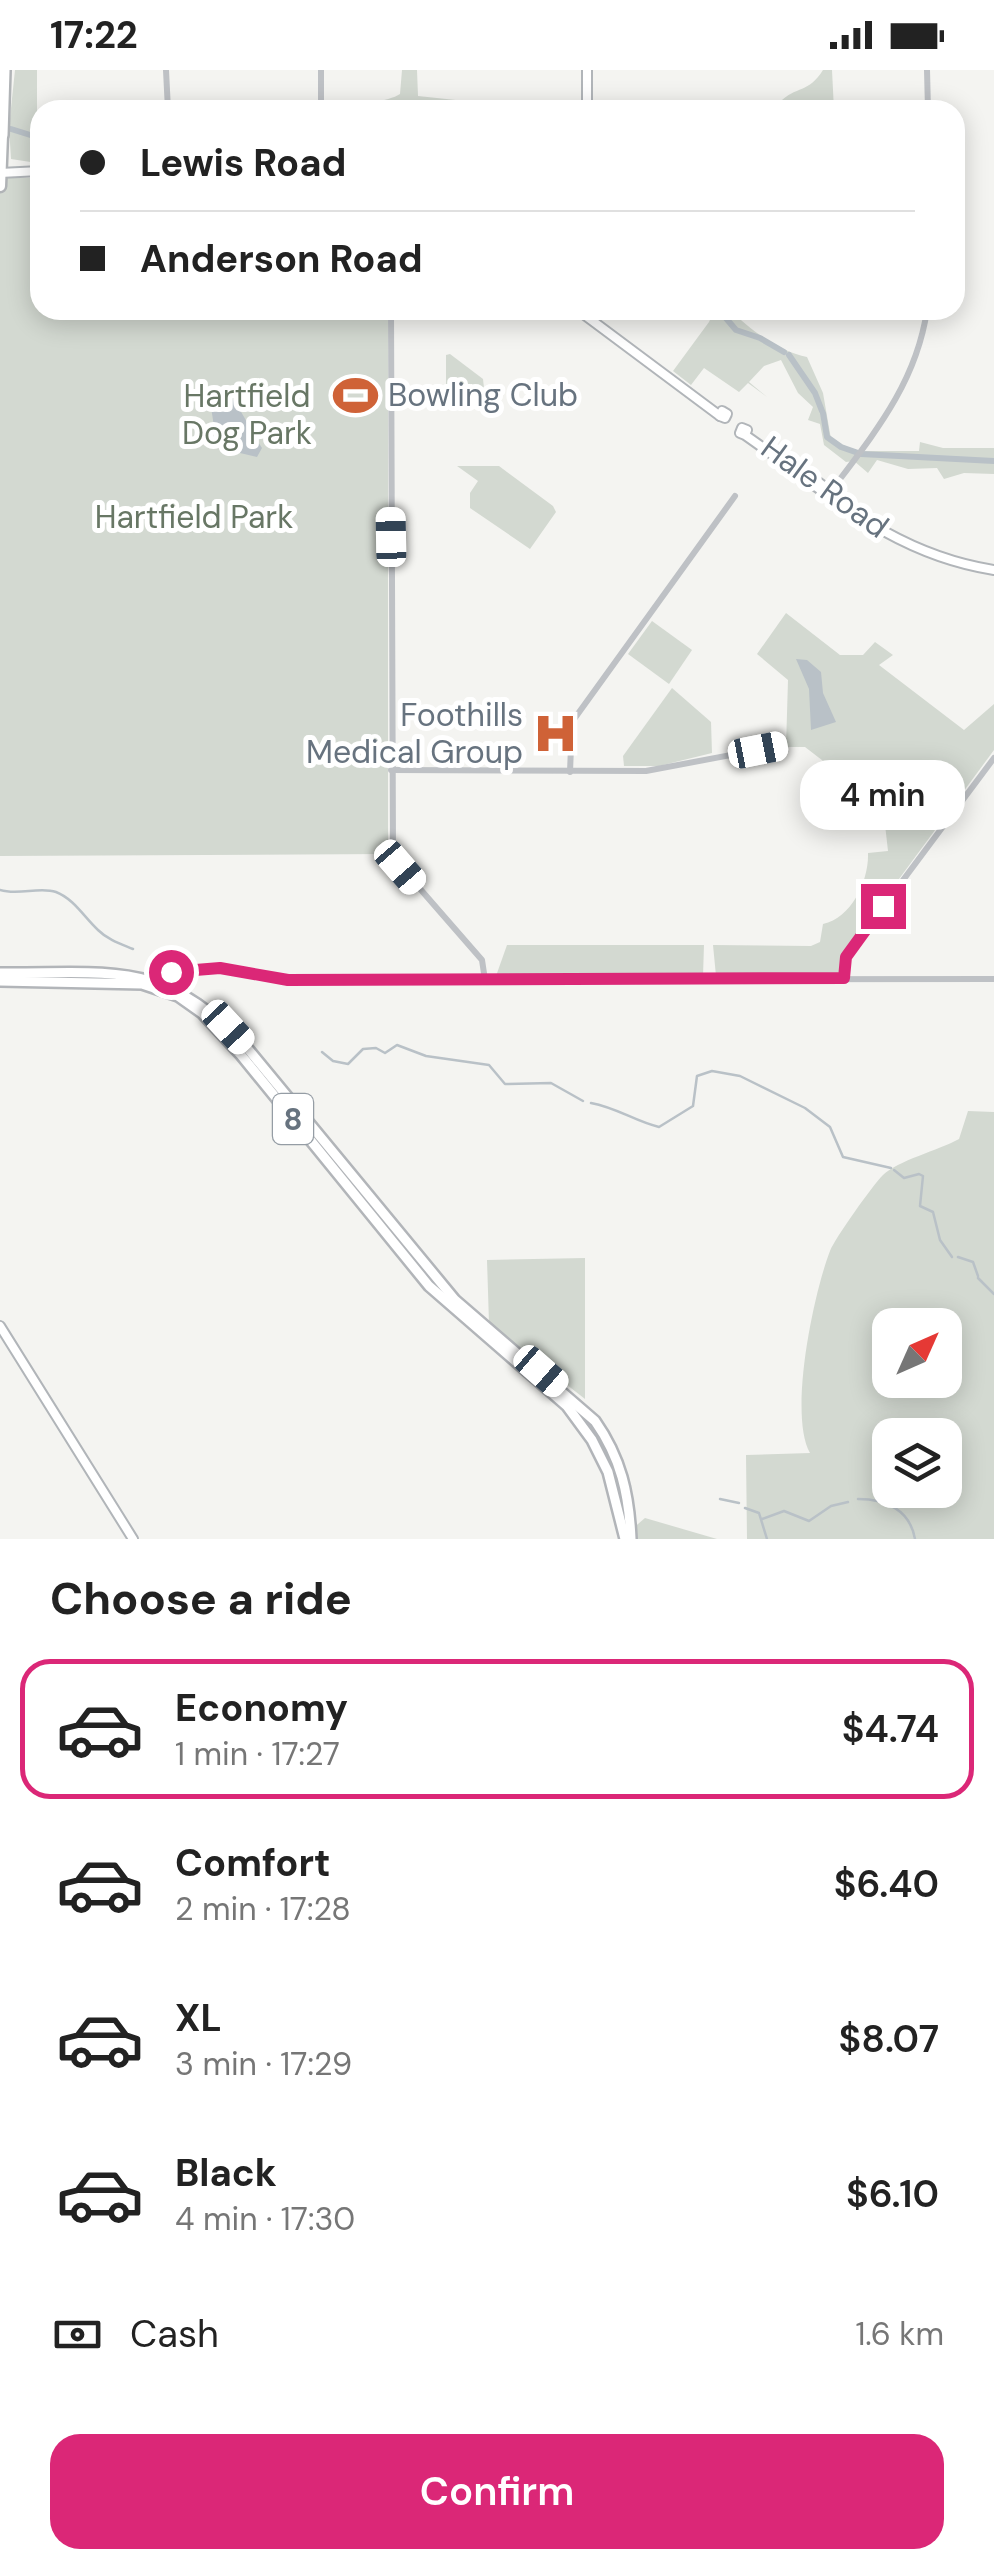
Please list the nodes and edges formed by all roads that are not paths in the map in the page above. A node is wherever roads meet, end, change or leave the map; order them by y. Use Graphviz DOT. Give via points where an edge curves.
graph roads {
  1 [pos="4,70"];
  2 [pos="166,70"];
  3 [pos="321,70"];
  4 [pos="587,70"];
  5 [pos="927,70"];
  6 [pos="168,100"];
  7 [pos="321,100"];
  8 [pos="586,100"];
  9 [pos="927,100"];
  10 [pos="2,136"];
  11 [pos="2,151"];
  12 [pos="3,171"];
  13 [pos="30,171"];
  14 [pos="0,186"];
  15 [pos="391,320"];
  16 [pos="596,320"];
  17 [pos="923,320"];
  18 [pos="924,320"];
  19 [pos="828,492"];
  20 [pos="723,513"];
  21 [pos="994,570"];
  22 [pos="784,745"];
  23 [pos="994,758"];
  24 [pos="570,770"];
  25 [pos="392,772"];
  26 [pos="0,972"];
  27 [pos="172,976"];
  28 [pos="844,978"];
  29 [pos="994,979"];
  30 [pos="0,980"];
  31 [pos="485,980"];
  32 [pos="144,981"];
  33 [pos="177,993"];
  34 [pos="0,1326"];
  35 [pos="133,1539"];
  36 [pos="628,1539"];
  1 -- 10 [label="highway"];
  2 -- 6 [label="street"];
  3 -- 7 [label="street"];
  4 -- 8 [label="main road"];
  5 -- 9 [label="street"];
  10 -- 11 [label="highway"];
  11 -- 12 [label="highway"];
  12 -- 13 [label="main road"];
  12 -- 14 [label="highway"];
  15 -- 25 [label="street"];
  16 -- 19 [label="main road, Hale Road"];
  17 -- 19 [label="street" via="908,380"];
  18 -- 19 [label="street" via="898,394"];
  19 -- 21 [label="main road, Hale Road" via="904,544"];
  20 -- 24 [label="street" via="572,722"];
  22 -- 24 [label="street" via="646,771"];
  23 -- 28 [label="street" via="848,954"];
  24 -- 25 [label="street"];
  25 -- 31 [label="street" via="397,862 482,960"];
  26 -- 32 [label="main road, 8" via="97,972"];
  27 -- 31 [label="street" via="220,968 288,980"];
  27 -- 32 [label="main road, 8"];
  27 -- 33 [label="main road, 8"];
  28 -- 29 [label="street"];
  28 -- 31 [label="street"];
  30 -- 32 [label="main road, 8"];
  32 -- 33 [label="main road, 8"];
  33 -- 36 [label="main road, 8" via="228,1027 320,1146 455,1300 595,1421 625,1478"];
  34 -- 35 [label="main road"];
}
